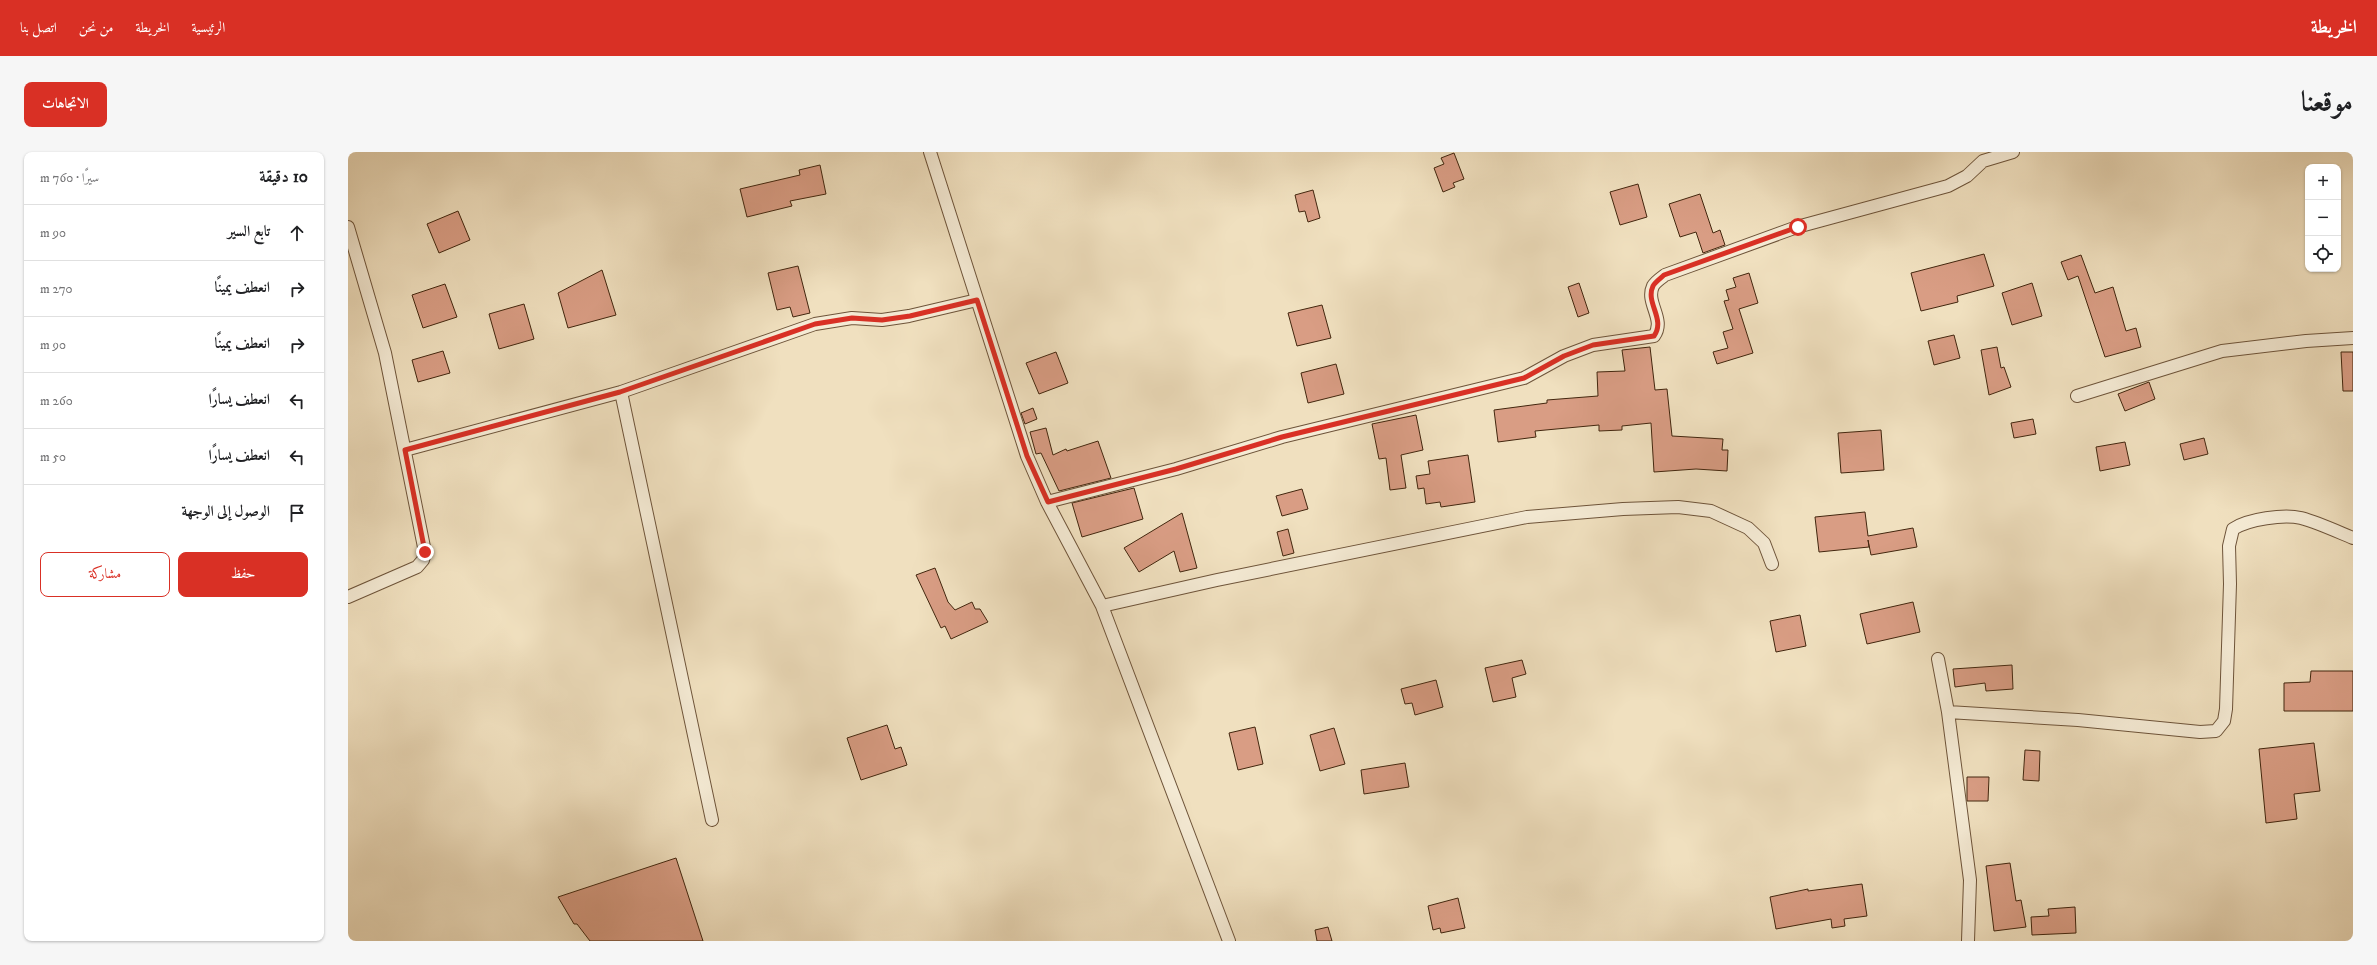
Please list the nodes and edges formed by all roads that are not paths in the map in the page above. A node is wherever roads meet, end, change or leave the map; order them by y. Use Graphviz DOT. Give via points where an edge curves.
graph roads {
  1 [pos="930,152"];
  2 [pos="2013,152"];
  3 [pos="348,227"];
  4 [pos="977,300"];
  5 [pos="2353,338"];
  6 [pos="620,392"];
  7 [pos="2077,396"];
  8 [pos="405,450"];
  9 [pos="1048,502"];
  10 [pos="2353,538"];
  11 [pos="1772,564"];
  12 [pos="348,596"];
  13 [pos="1102,606"];
  14 [pos="1938,659"];
  15 [pos="1948,712"];
  16 [pos="712,820"];
  17 [pos="1228,941"];
  18 [pos="1968,941"];
  1 -- 4 [label="street"];
  2 -- 9 [label="street" via="1983,161 1967,176 1948,186 1798,227 1664,275 1653,286 1652,297 1659,325 1654,336 1593,345 1564,356 1524,378 1282,437 1176,469"];
  3 -- 8 [label="street" via="385,353"];
  4 -- 6 [label="street" via="910,316 882,320 852,318 815,324"];
  4 -- 9 [label="street" via="1027,456"];
  5 -- 7 [label="street" via="2222,351"];
  6 -- 8 [label="street"];
  6 -- 16 [label="street"];
  8 -- 12 [label="street" via="425,552 423,560 417,567"];
  9 -- 13 [label="street"];
  10 -- 15 [label="street" via="2300,518 2264,519 2242,523 2233,529 2229,546 2226,709 2224,721 2216,731 2200,732 2078,720"];
  11 -- 13 [label="street" via="1764,543 1748,528 1711,511 1678,506 1622,509 1527,517 1216,580"];
  13 -- 17 [label="street"];
  14 -- 15 [label="street"];
  15 -- 18 [label="street" via="1970,880"];
}
